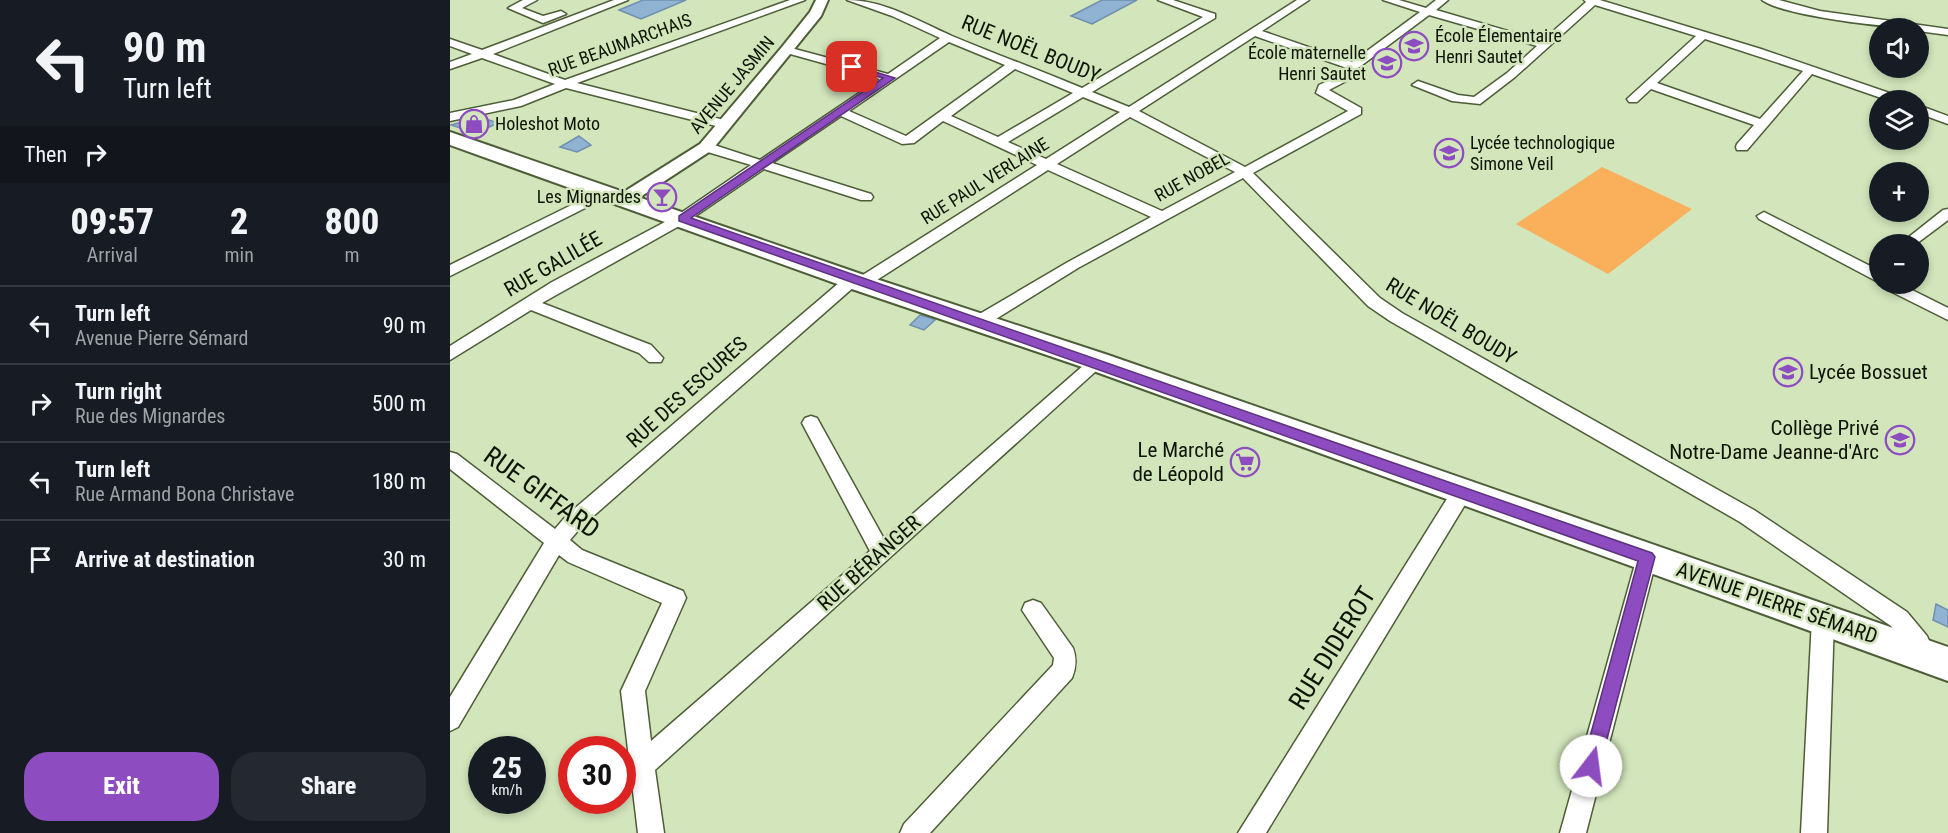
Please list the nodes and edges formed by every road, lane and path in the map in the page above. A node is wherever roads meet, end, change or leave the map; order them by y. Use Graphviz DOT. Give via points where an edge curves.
graph roads {
  1 [pos="532,0"];
  2 [pos="623,0"];
  3 [pos="800,0"];
  4 [pos="822,0"];
  5 [pos="852,0"];
  6 [pos="1163,0"];
  7 [pos="1208,0"];
  8 [pos="1304,0"];
  9 [pos="1388,0"];
  10 [pos="1443,0"];
  11 [pos="1592,0"];
  12 [pos="1767,0"];
  13 [pos="603,8"];
  14 [pos="1191,10"];
  15 [pos="1428,11"];
  16 [pos="1254,32"];
  17 [pos="1948,32"];
  18 [pos="1703,35"];
  19 [pos="948,38"];
  20 [pos="450,42"];
  21 [pos="1545,45"];
  22 [pos="787,50"];
  23 [pos="483,54"];
  24 [pos="1013,65"];
  25 [pos="450,66"];
  26 [pos="1353,66"];
  27 [pos="1810,70"];
  28 [pos="890,78"];
  29 [pos="566,84"];
  30 [pos="1649,84"];
  31 [pos="1418,85"];
  32 [pos="1869,90"];
  33 [pos="1082,92"];
  34 [pos="1633,99"];
  35 [pos="1130,111"];
  36 [pos="841,112"];
  37 [pos="1929,112"];
  38 [pos="450,117"];
  39 [pos="943,117"];
  40 [pos="1948,120"];
  41 [pos="724,124"];
  42 [pos="1762,124"];
  43 [pos="450,138"];
  44 [pos="999,142"];
  45 [pos="705,147"];
  46 [pos="1742,147"];
  47 [pos="1047,164"];
  48 [pos="762,165"];
  49 [pos="1243,171"];
  50 [pos="616,196"];
  51 [pos="866,197"];
  52 [pos="1948,213"];
  53 [pos="1161,216"];
  54 [pos="1764,216"];
  55 [pos="683,218"];
  56 [pos="1920,234"];
  57 [pos="1869,269"];
  58 [pos="450,271"];
  59 [pos="857,281"];
  60 [pos="1908,294"];
  61 [pos="528,303"];
  62 [pos="1948,315"];
  63 [pos="977,322"];
  64 [pos="450,354"];
  65 [pos="655,358"];
  66 [pos="1098,362"];
  67 [pos="811,423"];
  68 [pos="450,459"];
  69 [pos="1462,492"];
  70 [pos="556,541"];
  71 [pos="881,553"];
  72 [pos="1647,557"];
  73 [pos="1034,610"];
  74 [pos="1823,619"];
  75 [pos="1920,654"];
  76 [pos="1948,664"];
  77 [pos="450,719"];
  78 [pos="642,766"];
  79 [pos="651,833"];
  80 [pos="913,833"];
  81 [pos="1251,833"];
  82 [pos="1573,833"];
  83 [pos="1814,833"];
  1 -- 13 [label="street" via="513,8 543,20 589,5"];
  2 -- 13 [label="street"];
  3 -- 29 [label="street, RUE BEAUMARCHAIS"];
  4 -- 22 [label="street, AVENUE JASMIN"];
  5 -- 19 [label="street, RUE NOËL BOUDY" via="896,14"];
  6 -- 14 [label="street"];
  7 -- 14 [label="street"];
  8 -- 16 [label="street, RUE PAUL VERLAINE"];
  9 -- 15 [label="street"];
  10 -- 15 [label="street"];
  11 -- 18 [label="street"];
  11 -- 21 [label="street"];
  12 -- 17 [label="street" via="1819,14"];
  13 -- 23 [label="street"];
  14 -- 33 [label="street" via="1211,16"];
  15 -- 21 [label="street"];
  15 -- 26 [label="street"];
  16 -- 26 [label="street"];
  16 -- 35 [label="street, RUE PAUL VERLAINE"];
  18 -- 27 [label="street"];
  18 -- 30 [label="street"];
  19 -- 24 [label="street, RUE NOËL BOUDY"];
  19 -- 28 [label="street, RUE GALILÉE"];
  20 -- 23 [label="street"];
  21 -- 31 [label="street" via="1476,101"];
  22 -- 28 [label="street"];
  22 -- 41 [label="street, AVENUE JASMIN"];
  23 -- 25 [label="street"];
  23 -- 29 [label="street"];
  24 -- 33 [label="street, RUE NOËL BOUDY"];
  24 -- 39 [label="street"];
  26 -- 49 [label="street, RUE NOBEL" via="1348,76 1323,88 1322,93 1357,111"];
  27 -- 32 [label="street"];
  27 -- 42 [label="street"];
  28 -- 36 [label="street, RUE GALILÉE"];
  29 -- 38 [label="street, RUE BEAUMARCHAIS" via="517,103"];
  29 -- 41 [label="street"];
  30 -- 34 [label="street"];
  30 -- 42 [label="street"];
  33 -- 35 [label="street, RUE NOËL BOUDY"];
  33 -- 44 [label="street"];
  35 -- 47 [label="street, RUE PAUL VERLAINE"];
  35 -- 49 [label="street, RUE NOËL BOUDY"];
  36 -- 39 [label="street" via="902,140 909,140"];
  36 -- 48 [label="street, RUE GALILÉE"];
  37 -- 40 [label="street"];
  39 -- 44 [label="street"];
  41 -- 45 [label="street, AVENUE JASMIN"];
  42 -- 46 [label="street"];
  43 -- 50 [label="main road, AVENUE PIERRE SÉMARD"];
  44 -- 47 [label="street"];
  45 -- 48 [label="street"];
  45 -- 50 [label="street, AVENUE JASMIN"];
  47 -- 53 [label="street"];
  47 -- 59 [label="street, RUE PAUL VERLAINE"];
  48 -- 51 [label="street"];
  48 -- 55 [label="street, RUE GALILÉE"];
  49 -- 53 [label="street, RUE NOBEL"];
  49 -- 75 [label="street, RUE NOËL BOUDY" via="1374,302 1747,516 1899,619 1919,643"];
  50 -- 55 [label="main road, AVENUE PIERRE SÉMARD"];
  50 -- 58 [label="street"];
  52 -- 56 [label="street"];
  53 -- 63 [label="street, RUE NOBEL"];
  54 -- 57 [label="street"];
  55 -- 59 [label="main road, AVENUE PIERRE SÉMARD"];
  55 -- 61 [label="street, RUE GALILÉE"];
  59 -- 63 [label="main road, AVENUE PIERRE SÉMARD"];
  59 -- 70 [label="street, RUE DES ESCURES" via="769,349"];
  60 -- 62 [label="street"];
  61 -- 64 [label="street, RUE GALILÉE"];
  61 -- 65 [label="street" via="645,349"];
  63 -- 66 [label="main road, AVENUE PIERRE SÉMARD"];
  66 -- 69 [label="main road, AVENUE PIERRE SÉMARD"];
  66 -- 71 [label="street, RUE BÉRANGER"];
  67 -- 71 [label="street"];
  68 -- 70 [label="street, RUE GIFFARD"];
  69 -- 72 [label="main road, AVENUE PIERRE SÉMARD"];
  69 -- 81 [label="street, RUE DIDEROT"];
  70 -- 77 [label="street, RUE DES ESCURES"];
  70 -- 78 [label="street, RUE GIFFARD" via="575,556 675,598 633,692"];
  71 -- 78 [label="street, RUE BÉRANGER"];
  72 -- 74 [label="main road, AVENUE PIERRE SÉMARD"];
  72 -- 82 [label="street"];
  73 -- 80 [label="street" via="1065,656 1065,670"];
  74 -- 75 [label="main road, AVENUE PIERRE SÉMARD"];
  74 -- 83 [label="street"];
  75 -- 76 [label="main road, AVENUE PIERRE SÉMARD"];
  78 -- 79 [label="street, RUE GIFFARD"];
}
